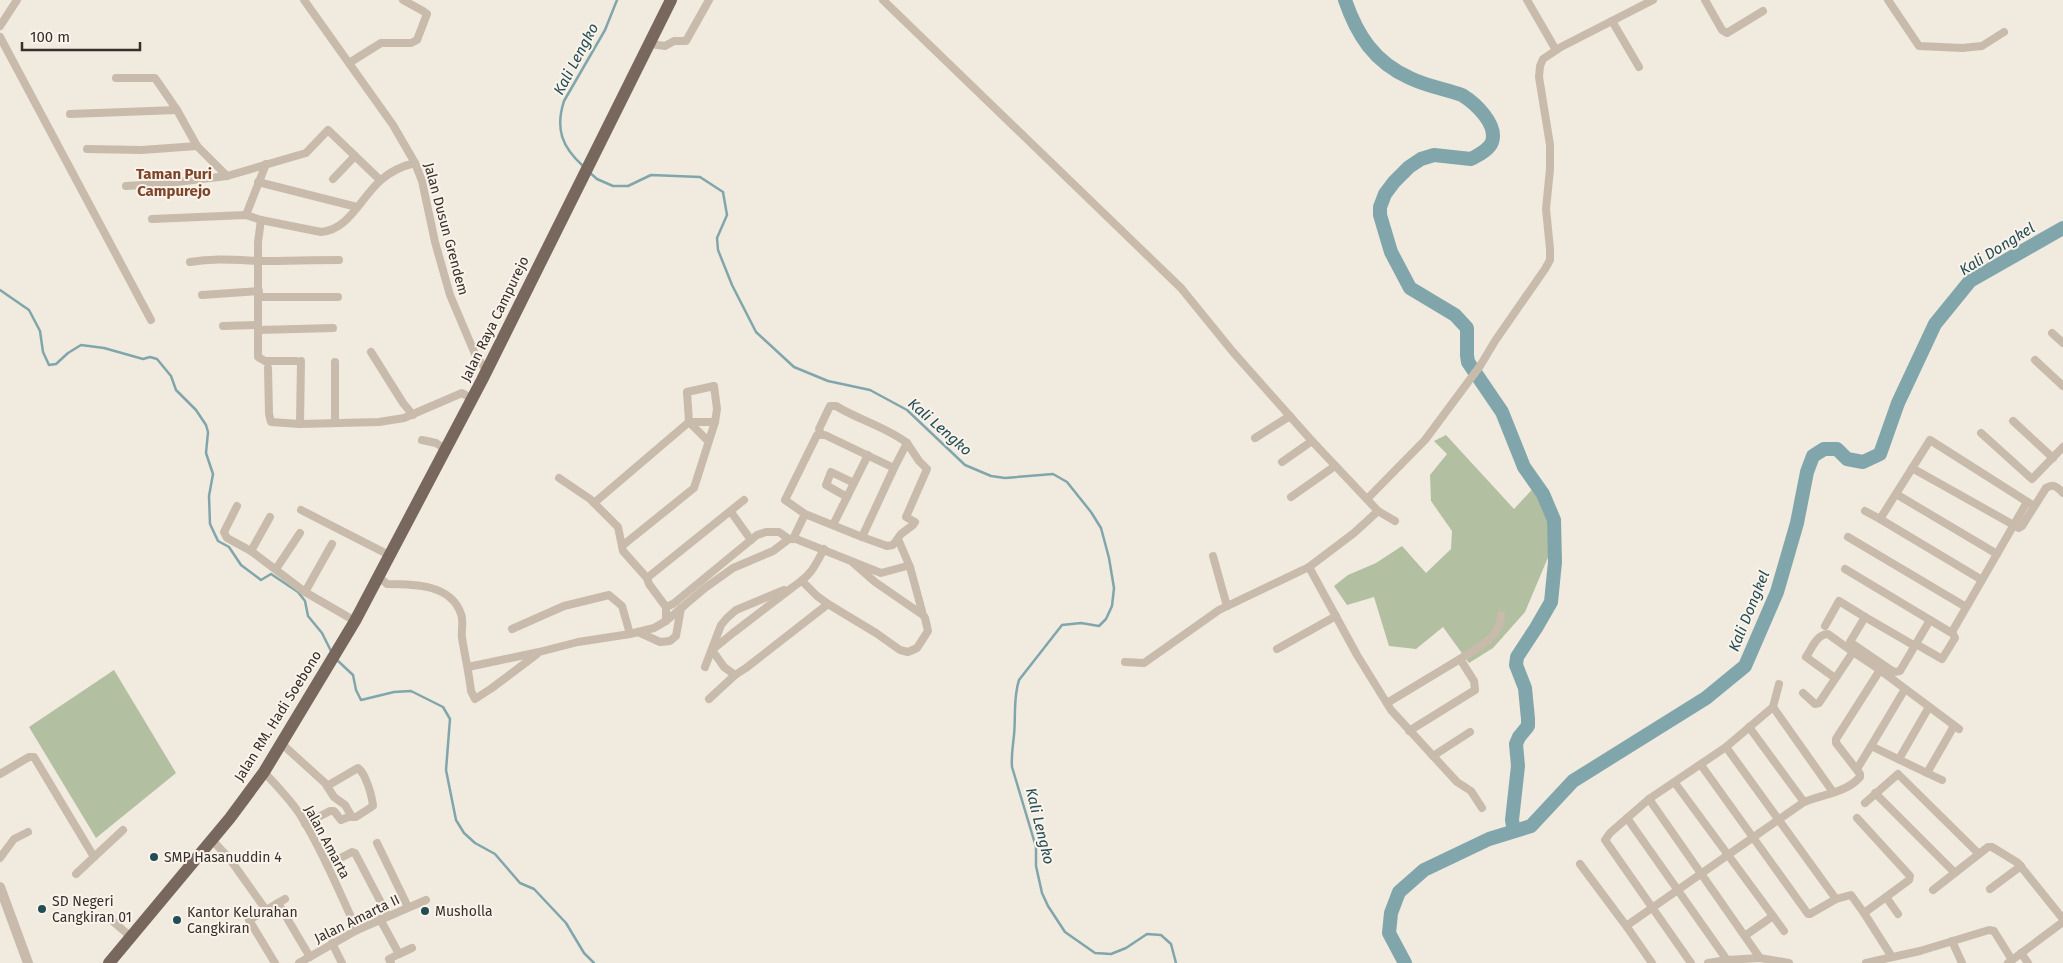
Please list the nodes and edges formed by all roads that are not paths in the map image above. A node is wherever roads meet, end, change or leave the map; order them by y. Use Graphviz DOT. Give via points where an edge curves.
graph roads {
  1 [pos="17,0"];
  2 [pos="304,0"];
  3 [pos="403,0"];
  4 [pos="672,0"];
  5 [pos="709,0"];
  6 [pos="883,0"];
  7 [pos="1527,0"];
  8 [pos="1653,0"];
  9 [pos="1705,0"];
  10 [pos="1888,0"];
  11 [pos="1643,3"];
  12 [pos="1763,11"];
  13 [pos="1612,21"];
  14 [pos="0,26"];
  15 [pos="2004,32"];
  16 [pos="0,36"];
  17 [pos="650,44"];
  18 [pos="1556,50"];
  19 [pos="349,63"];
  20 [pos="1639,67"];
  21 [pos="116,78"];
  22 [pos="177,110"];
  23 [pos="70,114"];
  24 [pos="197,146"];
  25 [pos="87,149"];
  26 [pos="355,156"];
  27 [pos="415,162"];
  28 [pos="266,164"];
  29 [pos="227,176"];
  30 [pos="333,179"];
  31 [pos="380,180"];
  32 [pos="258,182"];
  33 [pos="126,186"];
  34 [pos="357,207"];
  35 [pos="246,214"];
  36 [pos="152,219"];
  37 [pos="261,220"];
  38 [pos="339,260"];
  39 [pos="259,261"];
  40 [pos="190,262"];
  41 [pos="258,294"];
  42 [pos="202,295"];
  43 [pos="338,297"];
  44 [pos="151,320"];
  45 [pos="223,326"];
  46 [pos="259,328"];
  47 [pos="333,328"];
  48 [pos="2052,333"];
  49 [pos="2063,343"];
  50 [pos="371,352"];
  51 [pos="2035,360"];
  52 [pos="335,362"];
  53 [pos="268,368"];
  54 [pos="486,370"];
  55 [pos="2063,386"];
  56 [pos="472,399"];
  57 [pos="413,415"];
  58 [pos="1290,416"];
  59 [pos="2013,421"];
  60 [pos="335,422"];
  61 [pos="689,422"];
  62 [pos="715,422"];
  63 [pos="300,424"];
  64 [pos="1980,433"];
  65 [pos="821,434"];
  66 [pos="1255,438"];
  67 [pos="422,440"];
  68 [pos="708,441"];
  69 [pos="1312,441"];
  70 [pos="907,443"];
  71 [pos="2063,447"];
  72 [pos="445,449"];
  73 [pos="868,455"];
  74 [pos="2053,458"];
  75 [pos="1282,462"];
  76 [pos="1335,466"];
  77 [pos="894,468"];
  78 [pos="1912,468"];
  79 [pos="559,478"];
  80 [pos="854,483"];
  81 [pos="2063,493"];
  82 [pos="1896,494"];
  83 [pos="847,497"];
  84 [pos="1291,497"];
  85 [pos="1367,499"];
  86 [pos="744,500"];
  87 [pos="594,502"];
  88 [pos="2031,504"];
  89 [pos="237,506"];
  90 [pos="301,510"];
  91 [pos="1378,511"];
  92 [pos="1865,511"];
  93 [pos="731,512"];
  94 [pos="805,514"];
  95 [pos="270,518"];
  96 [pos="1880,519"];
  97 [pos="1395,521"];
  98 [pos="833,525"];
  99 [pos="2014,526"];
  100 [pos="300,533"];
  101 [pos="900,536"];
  102 [pos="862,537"];
  103 [pos="1848,537"];
  104 [pos="791,539"];
  105 [pos="751,540"];
  106 [pos="332,544"];
  107 [pos="622,546"];
  108 [pos="824,550"];
  109 [pos="251,551"];
  110 [pos="1997,554"];
  111 [pos="390,556"];
  112 [pos="1213,556"];
  113 [pos="852,561"];
  114 [pos="910,567"];
  115 [pos="1309,567"];
  116 [pos="276,569"];
  117 [pos="1845,569"];
  118 [pos="881,573"];
  119 [pos="379,576"];
  120 [pos="647,578"];
  121 [pos="701,580"];
  122 [pos="1982,580"];
  123 [pos="802,581"];
  124 [pos="705,588"];
  125 [pos="791,588"];
  126 [pos="884,588"];
  127 [pos="305,592"];
  128 [pos="828,604"];
  129 [pos="1227,606"];
  130 [pos="1966,607"];
  131 [pos="666,608"];
  132 [pos="681,608"];
  133 [pos="921,612"];
  134 [pos="1501,615"];
  135 [pos="1336,616"];
  136 [pos="1865,617"];
  137 [pos="1930,620"];
  138 [pos="355,621"];
  139 [pos="666,621"];
  140 [pos="1825,626"];
  141 [pos="512,629"];
  142 [pos="638,632"];
  143 [pos="1952,632"];
  144 [pos="630,634"];
  145 [pos="1915,645"];
  146 [pos="338,647"];
  147 [pos="1277,649"];
  148 [pos="712,650"];
  149 [pos="539,652"];
  150 [pos="1853,652"];
  151 [pos="1460,659"];
  152 [pos="1125,662"];
  153 [pos="468,667"];
  154 [pos="705,667"];
  155 [pos="1880,670"];
  156 [pos="735,676"];
  157 [pos="1835,678"];
  158 [pos="1779,684"];
  159 [pos="1905,689"];
  160 [pos="1803,693"];
  161 [pos="709,699"];
  162 [pos="1387,703"];
  163 [pos="1929,707"];
  164 [pos="1772,708"];
  165 [pos="1749,727"];
  166 [pos="1409,731"];
  167 [pos="1470,732"];
  168 [pos="282,744"];
  169 [pos="1871,746"];
  170 [pos="1726,747"];
  171 [pos="1433,756"];
  172 [pos="1899,759"];
  173 [pos="1701,764"];
  174 [pos="1857,769"];
  175 [pos="264,772"];
  176 [pos="1927,772"];
  177 [pos="0,774"];
  178 [pos="1942,780"];
  179 [pos="1675,783"];
  180 [pos="327,786"];
  181 [pos="1833,792"];
  182 [pos="1875,794"];
  183 [pos="1649,799"];
  184 [pos="1804,802"];
  185 [pos="1865,803"];
  186 [pos="1482,808"];
  187 [pos="351,816"];
  188 [pos="1627,818"];
  189 [pos="1857,818"];
  190 [pos="1779,819"];
  191 [pos="305,824"];
  192 [pos="122,830"];
  193 [pos="28,832"];
  194 [pos="1753,837"];
  195 [pos="212,840"];
  196 [pos="377,843"];
  197 [pos="1979,854"];
  198 [pos="1728,855"];
  199 [pos="94,857"];
  200 [pos="0,858"];
  201 [pos="327,864"];
  202 [pos="1580,864"];
  203 [pos="2020,866"];
  204 [pos="1702,873"];
  205 [pos="1955,873"];
  206 [pos="76,874"];
  207 [pos="0,887"];
  208 [pos="1990,889"];
  209 [pos="1677,890"];
  210 [pos="1933,890"];
  211 [pos="1886,898"];
  212 [pos="1836,899"];
  213 [pos="426,900"];
  214 [pos="408,907"];
  215 [pos="1652,908"];
  216 [pos="266,910"];
  217 [pos="1864,912"];
  218 [pos="1898,914"];
  219 [pos="1773,916"];
  220 [pos="384,917"];
  221 [pos="110,918"];
  222 [pos="2063,920"];
  223 [pos="1627,927"];
  224 [pos="357,930"];
  225 [pos="1784,931"];
  226 [pos="1746,935"];
  227 [pos="131,937"];
  228 [pos="1952,941"];
  229 [pos="332,943"];
  230 [pos="412,948"];
  231 [pos="2021,953"];
  232 [pos="399,954"];
  233 [pos="1892,957"];
  234 [pos="1760,958"];
  235 [pos="1727,960"];
  236 [pos="305,961"];
  237 [pos="2010,961"];
  238 [pos="28,963"];
  239 [pos="109,963"];
  240 [pos="275,963"];
  241 [pos="342,963"];
  242 [pos="391,963"];
  243 [pos="1652,963"];
  244 [pos="1691,963"];
  245 [pos="1708,963"];
  246 [pos="1789,963"];
  247 [pos="1866,963"];
  248 [pos="1962,963"];
  249 [pos="2028,963"];
  1 -- 14 [label="street"];
  2 -- 19 [label="street, Jalan Dusun Grendem"];
  3 -- 19 [label="street" via="427,14 417,40 412,43 380,43"];
  4 -- 17 [label="main road, Jalan Raya Campurejo"];
  5 -- 17 [label="street" via="686,41 674,41 665,46"];
  6 -- 58 [label="street" via="1177,283"];
  7 -- 18 [label="street"];
  8 -- 11 [label="street"];
  9 -- 12 [label="street" via="1724,33"];
  10 -- 15 [label="street" via="1919,46 1982,46"];
  11 -- 13 [label="street"];
  13 -- 18 [label="street"];
  13 -- 20 [label="street"];
  16 -- 44 [label="street"];
  17 -- 54 [label="main road, Jalan Raya Campurejo"];
  18 -- 85 [label="street" via="1544,59 1540,72 1550,144 1546,209 1550,260 1469,382 1425,440"];
  19 -- 27 [label="street, Jalan Dusun Grendem" via="393,124"];
  21 -- 22 [label="street" via="155,78"];
  22 -- 23 [label="street"];
  22 -- 24 [label="street"];
  24 -- 25 [label="street"];
  24 -- 29 [label="street"];
  26 -- 28 [label="street" via="328,130 306,153"];
  26 -- 30 [label="street"];
  26 -- 31 [label="street"];
  27 -- 31 [label="street" via="401,166"];
  27 -- 54 [label="street, Jalan Dusun Grendem" via="450,295 475,354"];
  28 -- 29 [label="street"];
  28 -- 32 [label="street"];
  29 -- 33 [label="street"];
  31 -- 34 [label="street"];
  32 -- 34 [label="street"];
  32 -- 35 [label="street"];
  34 -- 37 [label="street" via="350,217 327,232"];
  35 -- 36 [label="street"];
  35 -- 37 [label="street"];
  37 -- 39 [label="street"];
  38 -- 39 [label="street"];
  39 -- 40 [label="street" via="237,258"];
  39 -- 41 [label="street"];
  41 -- 42 [label="street"];
  41 -- 43 [label="street"];
  41 -- 46 [label="street"];
  45 -- 46 [label="street"];
  46 -- 47 [label="street"];
  46 -- 63 [label="street" via="258,357 261,360 298,361"];
  48 -- 49 [label="street"];
  50 -- 57 [label="street"];
  51 -- 55 [label="street"];
  52 -- 60 [label="street"];
  53 -- 63 [label="street" via="271,422"];
  54 -- 56 [label="main road, Jalan Raya Campurejo"];
  56 -- 57 [label="street" via="462,393 457,394"];
  56 -- 72 [label="main road, Jalan Raya Campurejo"];
  57 -- 60 [label="street" via="378,422"];
  58 -- 66 [label="street"];
  58 -- 69 [label="street"];
  59 -- 74 [label="street"];
  60 -- 63 [label="street"];
  61 -- 62 [label="street"];
  61 -- 62 [label="street" via="687,392 714,386"];
  61 -- 68 [label="street"];
  61 -- 87 [label="street"];
  62 -- 68 [label="street"];
  64 -- 74 [label="street" via="2032,479"];
  65 -- 70 [label="street" via="819,429 824,416 830,406 836,406"];
  65 -- 73 [label="street"];
  65 -- 94 [label="street" via="817,435 785,500"];
  67 -- 72 [label="street"];
  68 -- 107 [label="street" via="694,488"];
  69 -- 75 [label="street"];
  69 -- 76 [label="street"];
  70 -- 77 [label="street"];
  70 -- 101 [label="street" via="928,470"];
  71 -- 74 [label="street"];
  72 -- 111 [label="main road, Jalan Raya Campurejo"];
  73 -- 77 [label="street"];
  73 -- 80 [label="street"];
  76 -- 84 [label="street"];
  76 -- 85 [label="street"];
  77 -- 102 [label="street"];
  78 -- 82 [label="street"];
  78 -- 88 [label="street" via="1931,440"];
  78 -- 99 [label="street"];
  79 -- 87 [label="street"];
  80 -- 83 [label="street"];
  80 -- 83 [label="street" via="831,472 826,485"];
  81 -- 88 [label="street" via="2050,485"];
  82 -- 96 [label="street"];
  82 -- 110 [label="street"];
  83 -- 98 [label="street"];
  85 -- 91 [label="street"];
  86 -- 93 [label="street"];
  87 -- 107 [label="street" via="618,527"];
  88 -- 99 [label="street" via="2021,528"];
  89 -- 109 [label="street" via="224,534"];
  90 -- 111 [label="street"];
  91 -- 97 [label="street"];
  91 -- 115 [label="street"];
  92 -- 96 [label="street"];
  93 -- 105 [label="street"];
  93 -- 120 [label="street"];
  94 -- 98 [label="street"];
  94 -- 104 [label="street"];
  95 -- 109 [label="street"];
  96 -- 122 [label="street"];
  98 -- 102 [label="street"];
  99 -- 110 [label="street"];
  100 -- 116 [label="street"];
  101 -- 102 [label="street" via="894,545 887,546"];
  101 -- 114 [label="street"];
  103 -- 130 [label="street"];
  104 -- 105 [label="street" via="780,532 766,532"];
  104 -- 108 [label="street"];
  104 -- 124 [label="street" via="773,551 733,568"];
  105 -- 121 [label="street"];
  106 -- 127 [label="street"];
  107 -- 120 [label="street"];
  108 -- 113 [label="street"];
  108 -- 123 [label="street" via="808,577"];
  109 -- 116 [label="street"];
  110 -- 122 [label="street"];
  111 -- 119 [label="main road, Jalan Raya Campurejo"];
  112 -- 129 [label="street"];
  113 -- 118 [label="street"];
  113 -- 126 [label="street"];
  114 -- 118 [label="street"];
  114 -- 133 [label="street"];
  115 -- 129 [label="street"];
  115 -- 135 [label="street"];
  116 -- 127 [label="street"];
  117 -- 137 [label="street"];
  118 -- 126 [label="street"];
  119 -- 138 [label="main road, Jalan Raya Campurejo"];
  119 -- 153 [label="street" via="388,584 410,584 445,593 454,602 462,616"];
  120 -- 131 [label="street"];
  121 -- 124 [label="street"];
  121 -- 131 [label="street"];
  122 -- 130 [label="street"];
  123 -- 125 [label="street"];
  123 -- 128 [label="street"];
  124 -- 132 [label="street"];
  125 -- 148 [label="street"];
  125 -- 148 [label="street" via="736,610 721,625"];
  126 -- 133 [label="street"];
  127 -- 138 [label="street"];
  128 -- 133 [label="street" via="908,652 918,648 928,632"];
  128 -- 156 [label="street"];
  129 -- 152 [label="street" via="1144,662"];
  130 -- 143 [label="street"];
  131 -- 139 [label="street"];
  132 -- 139 [label="street"];
  132 -- 142 [label="street" via="676,636 670,641 660,642"];
  134 -- 151 [label="street" via="1491,638"];
  135 -- 147 [label="street"];
  135 -- 162 [label="street"];
  136 -- 140 [label="street" via="1839,601"];
  136 -- 145 [label="street"];
  136 -- 145 [label="street" via="1850,642 1894,672 1900,671"];
  137 -- 143 [label="street"];
  137 -- 145 [label="street"];
  138 -- 146 [label="main road, Jalan Raya Campurejo"];
  139 -- 142 [label="street"];
  141 -- 144 [label="street" via="564,606 609,595 622,606"];
  142 -- 144 [label="street"];
  143 -- 145 [label="street" via="1955,638 1942,659"];
  144 -- 149 [label="street"];
  146 -- 168 [label="main road, Jalan RM. Hadi Soebono"];
  148 -- 154 [label="street"];
  148 -- 156 [label="street"];
  149 -- 153 [label="street"];
  149 -- 153 [label="street" via="477,699 471,691"];
  150 -- 155 [label="street"];
  150 -- 157 [label="street"];
  150 -- 157 [label="street" via="1828,634 1820,636 1806,657"];
  151 -- 162 [label="street"];
  151 -- 166 [label="street" via="1474,681 1475,690"];
  155 -- 159 [label="street"];
  155 -- 174 [label="street" via="1836,739 1841,751"];
  156 -- 161 [label="street"];
  157 -- 160 [label="street" via="1817,704"];
  158 -- 164 [label="street"];
  159 -- 163 [label="street"];
  159 -- 169 [label="street"];
  162 -- 166 [label="street"];
  163 -- 172 [label="street"];
  163 -- 176 [label="street" via="1957,727"];
  164 -- 165 [label="street"];
  164 -- 181 [label="street"];
  165 -- 170 [label="street"];
  165 -- 184 [label="street"];
  166 -- 171 [label="street"];
  167 -- 171 [label="street"];
  168 -- 175 [label="main road, Jalan RM. Hadi Soebono"];
  168 -- 180 [label="street"];
  169 -- 172 [label="street"];
  169 -- 174 [label="street"];
  170 -- 173 [label="street"];
  170 -- 190 [label="street"];
  171 -- 186 [label="street" via="1457,782 1471,791"];
  172 -- 176 [label="street"];
  173 -- 179 [label="street"];
  173 -- 194 [label="street"];
  174 -- 181 [label="street" via="1860,778 1857,782"];
  175 -- 191 [label="street, Jalan Amarta" via="283,792"];
  175 -- 195 [label="main road, Jalan RM. Hadi Soebono"];
  176 -- 178 [label="street"];
  177 -- 199 [label="street" via="34,757"];
  179 -- 183 [label="street"];
  179 -- 198 [label="street"];
  180 -- 187 [label="street" via="336,799 346,805"];
  180 -- 187 [label="street" via="356,768 361,771 373,805 356,817"];
  181 -- 184 [label="street"];
  182 -- 185 [label="street"];
  182 -- 197 [label="street" via="1895,774 1900,775"];
  182 -- 205 [label="street"];
  183 -- 188 [label="street"];
  183 -- 204 [label="street"];
  184 -- 190 [label="street"];
  187 -- 191 [label="street" via="341,820 334,811 330,811"];
  188 -- 209 [label="street"];
  188 -- 215 [label="street" via="1605,842"];
  189 -- 211 [label="street" via="1910,876"];
  190 -- 194 [label="street"];
  190 -- 212 [label="street"];
  191 -- 201 [label="street, Jalan Amarta"];
  192 -- 199 [label="street"];
  193 -- 200 [label="street" via="14,839"];
  194 -- 198 [label="street"];
  194 -- 212 [label="street" via="1808,914"];
  195 -- 216 [label="street" via="230,858"];
  195 -- 227 [label="main road, Jalan RM. Hadi Soebono"];
  196 -- 214 [label="street"];
  197 -- 203 [label="street" via="1992,847"];
  197 -- 205 [label="street"];
  198 -- 204 [label="street"];
  198 -- 219 [label="street"];
  199 -- 206 [label="street"];
  201 -- 220 [label="street" via="355,853"];
  201 -- 224 [label="street, Jalan Amarta"];
  202 -- 223 [label="street"];
  203 -- 208 [label="street"];
  203 -- 222 [label="street"];
  204 -- 209 [label="street"];
  204 -- 226 [label="street"];
  205 -- 210 [label="street"];
  207 -- 238 [label="street"];
  209 -- 215 [label="street"];
  209 -- 235 [label="street"];
  211 -- 217 [label="street"];
  211 -- 218 [label="street"];
  212 -- 217 [label="street" via="1852,896"];
  213 -- 214 [label="street, Jalan Amarta II"];
  214 -- 220 [label="street, Jalan Amarta II"];
  215 -- 223 [label="street"];
  215 -- 244 [label="street"];
  216 -- 236 [label="street" via="281,901"];
  216 -- 240 [label="street" via="245,922"];
  217 -- 233 [label="street"];
  219 -- 225 [label="street"];
  219 -- 226 [label="street"];
  220 -- 224 [label="street, Jalan Amarta II"];
  220 -- 232 [label="street"];
  221 -- 227 [label="street"];
  222 -- 231 [label="street"];
  223 -- 243 [label="street"];
  224 -- 229 [label="street, Jalan Amarta II"];
  226 -- 234 [label="street"];
  227 -- 239 [label="main road, Jalan RM. Hadi Soebono"];
  228 -- 233 [label="street"];
  228 -- 237 [label="street" via="1994,930"];
  228 -- 248 [label="street"];
  229 -- 236 [label="street, Jalan Amarta II"];
  229 -- 241 [label="street"];
  230 -- 232 [label="street"];
  231 -- 237 [label="street"];
  231 -- 249 [label="street"];
  232 -- 242 [label="street" via="389,959"];
  233 -- 247 [label="street"];
  234 -- 235 [label="street"];
  234 -- 246 [label="street"];
  235 -- 245 [label="street"];
}
